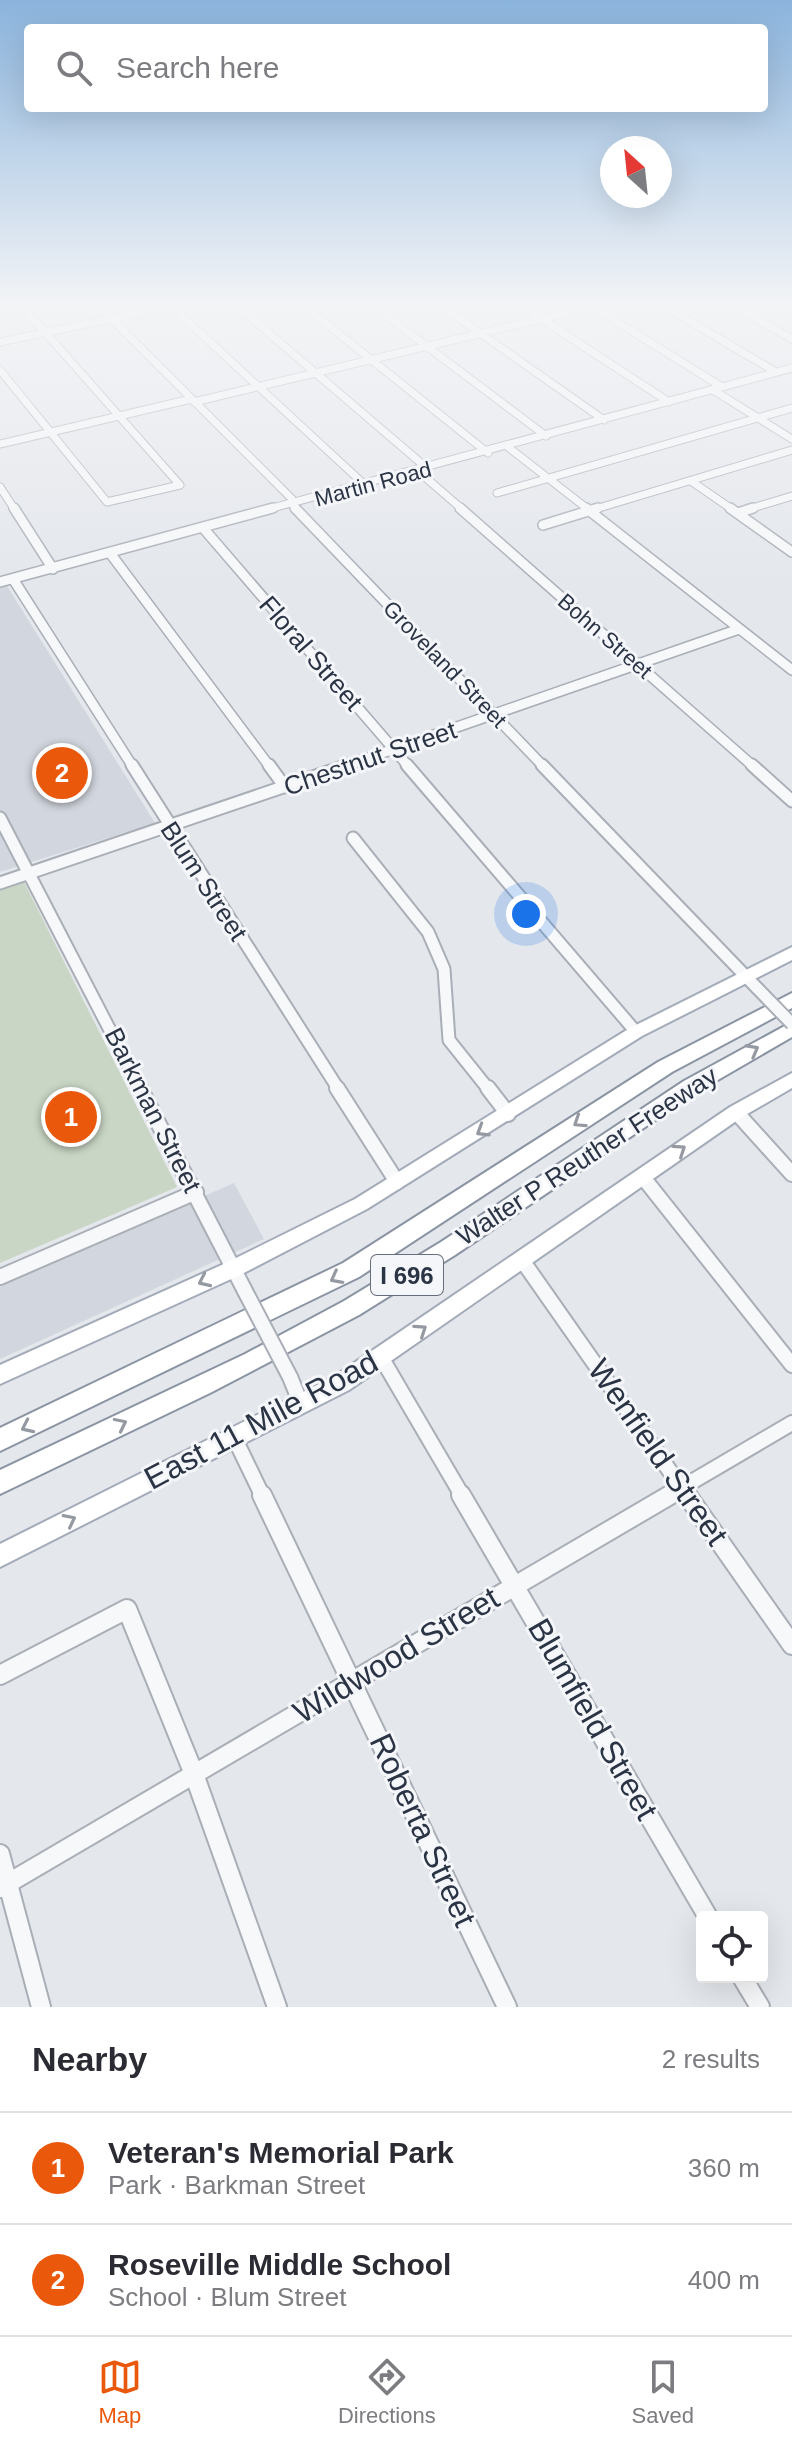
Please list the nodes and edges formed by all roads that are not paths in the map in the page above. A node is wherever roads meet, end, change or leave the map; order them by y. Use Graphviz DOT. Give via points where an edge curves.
graph roads {
  1 [pos="23,399"];
  2 [pos="106,399"];
  3 [pos="200,399"];
  4 [pos="271,399"];
  5 [pos="344,399"];
  6 [pos="420,399"];
  7 [pos="497,399"];
  8 [pos="574,399"];
  9 [pos="664,399"];
  10 [pos="682,399"];
  11 [pos="731,399"];
  12 [pos="193,400"];
  13 [pos="669,402"];
  14 [pos="792,408"];
  15 [pos="121,415"];
  16 [pos="758,418"];
  17 [pos="604,420"];
  18 [pos="50,432"];
  19 [pos="546,436"];
  20 [pos="792,439"];
  21 [pos="0,444"];
  22 [pos="508,447"];
  23 [pos="792,450"];
  24 [pos="488,453"];
  25 [pos="423,470"];
  26 [pos="548,478"];
  27 [pos="691,481"];
  28 [pos="366,486"];
  29 [pos="0,487"];
  30 [pos="497,493"];
  31 [pos="3,496"];
  32 [pos="792,496"];
  33 [pos="295,505"];
  34 [pos="589,511"];
  35 [pos="738,513"];
  36 [pos="543,525"];
  37 [pos="204,529"];
  38 [pos="792,552"];
  39 [pos="110,553"];
  40 [pos="53,569"];
  41 [pos="13,579"];
  42 [pos="0,582"];
  43 [pos="739,629"];
  44 [pos="639,666"];
  45 [pos="792,670"];
  46 [pos="495,716"];
  47 [pos="394,750"];
  48 [pos="285,787"];
  49 [pos="792,801"];
  50 [pos="0,818"];
  51 [pos="169,825"];
  52 [pos="353,838"];
  53 [pos="31,872"];
  54 [pos="0,883"];
  55 [pos="792,953"];
  56 [pos="750,982"];
  57 [pos="792,1000"];
  58 [pos="792,1027"];
  59 [pos="636,1032"];
  60 [pos="792,1080"];
  61 [pos="736,1112"];
  62 [pos="508,1114"];
  63 [pos="792,1174"];
  64 [pos="642,1176"];
  65 [pos="397,1182"];
  66 [pos="196,1192"];
  67 [pos="522,1260"];
  68 [pos="233,1269"];
  69 [pos="0,1277"];
  70 [pos="381,1357"];
  71 [pos="792,1365"];
  72 [pos="0,1375"];
  73 [pos="301,1404"];
  74 [pos="792,1423"];
  75 [pos="234,1437"];
  76 [pos="0,1440"];
  77 [pos="0,1482"];
  78 [pos="683,1486"];
  79 [pos="0,1556"];
  80 [pos="515,1584"];
  81 [pos="792,1645"];
  82 [pos="0,1675"];
  83 [pos="353,1680"];
  84 [pos="194,1774"];
  85 [pos="0,1854"];
  86 [pos="4,1886"];
  87 [pos="705,1911"];
  88 [pos="746,1983"];
  89 [pos="41,2007"];
  90 [pos="277,2007"];
  91 [pos="507,2007"];
  92 [pos="760,2007"];
  1 -- 18 [label="street"];
  2 -- 15 [label="street"];
  3 -- 12 [label="street"];
  4 -- 28 [label="street"];
  5 -- 25 [label="street, Bohn Street"];
  6 -- 24 [label="street"];
  7 -- 19 [label="street"];
  8 -- 17 [label="street"];
  9 -- 13 [label="street"];
  10 -- 13 [label="street, Martin Road"];
  11 -- 16 [label="street"];
  12 -- 15 [label="street"];
  12 -- 33 [label="street, Groveland Street"];
  13 -- 17 [label="street, Martin Road"];
  14 -- 16 [label="street"];
  15 -- 18 [label="street"];
  15 -- 18 [label="street" via="180,485 105,501"];
  16 -- 20 [label="street"];
  16 -- 26 [label="street"];
  17 -- 19 [label="street, Martin Road"];
  18 -- 21 [label="street"];
  19 -- 22 [label="street, Martin Road"];
  22 -- 24 [label="street, Martin Road"];
  22 -- 26 [label="street"];
  23 -- 27 [label="street"];
  24 -- 25 [label="street, Martin Road"];
  25 -- 28 [label="street, Martin Road"];
  25 -- 44 [label="street, Bohn Street"];
  26 -- 30 [label="street"];
  26 -- 34 [label="street"];
  27 -- 34 [label="street"];
  27 -- 35 [label="street"];
  28 -- 33 [label="street, Martin Road"];
  29 -- 31 [label="street"];
  31 -- 40 [label="street"];
  32 -- 35 [label="street"];
  33 -- 37 [label="street, Martin Road"];
  33 -- 46 [label="street, Groveland Street"];
  34 -- 36 [label="street"];
  34 -- 43 [label="street"];
  35 -- 38 [label="street"];
  37 -- 39 [label="street, Martin Road"];
  37 -- 47 [label="street, Floral Street"];
  39 -- 40 [label="street, Martin Road"];
  39 -- 48 [label="street"];
  40 -- 41 [label="street, Martin Road"];
  41 -- 42 [label="street, Martin Road"];
  41 -- 51 [label="street, Blum Street"];
  43 -- 44 [label="street, Chestnut Street"];
  43 -- 45 [label="street"];
  44 -- 46 [label="street, Chestnut Street"];
  44 -- 49 [label="street, Bohn Street"];
  46 -- 47 [label="street, Chestnut Street"];
  46 -- 56 [label="street, Groveland Street"];
  47 -- 48 [label="street, Chestnut Street"];
  47 -- 59 [label="street, Floral Street"];
  48 -- 51 [label="street, Chestnut Street"];
  50 -- 53 [label="street, Barkman Street"];
  51 -- 53 [label="street, Chestnut Street"];
  51 -- 65 [label="street, Blum Street"];
  52 -- 62 [label="street" via="428,932 444,969 449,1040"];
  53 -- 54 [label="street, Chestnut Street"];
  53 -- 66 [label="street, Barkman Street"];
  55 -- 56 [label="main road"];
  56 -- 58 [label="street, Groveland Street, bridge"];
  56 -- 59 [label="main road"];
  57 -- 76 [label="highway, Walter P Reuther Freeway / I 696, one-way" via="665,1067 351,1270"];
  77 -- 58 [label="highway, Walter P Reuther Freeway / I 696, one-way" via="338,1315 434,1258 690,1086"];
  59 -- 62 [label="main road"];
  60 -- 61 [label="main road, East 11 Mile Road"];
  61 -- 63 [label="street"];
  64 -- 61 [label="main road, East 11 Mile Road, one-way"];
  62 -- 65 [label="main road, one-way"];
  64 -- 67 [label="main road, East 11 Mile Road"];
  64 -- 71 [label="street"];
  65 -- 68 [label="main road"];
  66 -- 68 [label="street, Barkman Street"];
  66 -- 69 [label="street"];
  70 -- 67 [label="main road, East 11 Mile Road, one-way"];
  67 -- 78 [label="street, Wenfield Street"];
  68 -- 72 [label="main road, one-way"];
  68 -- 73 [label="street, Barkman Street, bridge"];
  70 -- 73 [label="main road, East 11 Mile Road"];
  70 -- 80 [label="street, Blumfield Street"];
  73 -- 75 [label="main road, East 11 Mile Road"];
  74 -- 78 [label="street, Wildwood Street"];
  79 -- 75 [label="main road, East 11 Mile Road, one-way"];
  75 -- 83 [label="street, Roberta Street"];
  78 -- 80 [label="street, Wildwood Street"];
  78 -- 81 [label="street, Wenfield Street"];
  80 -- 83 [label="street, Wildwood Street"];
  80 -- 87 [label="street, Blumfield Street"];
  82 -- 84 [label="street" via="127,1609"];
  83 -- 84 [label="street, Wildwood Street"];
  83 -- 91 [label="street, Roberta Street"];
  84 -- 86 [label="street, Wildwood Street"];
  84 -- 90 [label="street"];
  85 -- 86 [label="street"];
  86 -- 89 [label="street"];
  88 -- 92 [label="street"];
}
